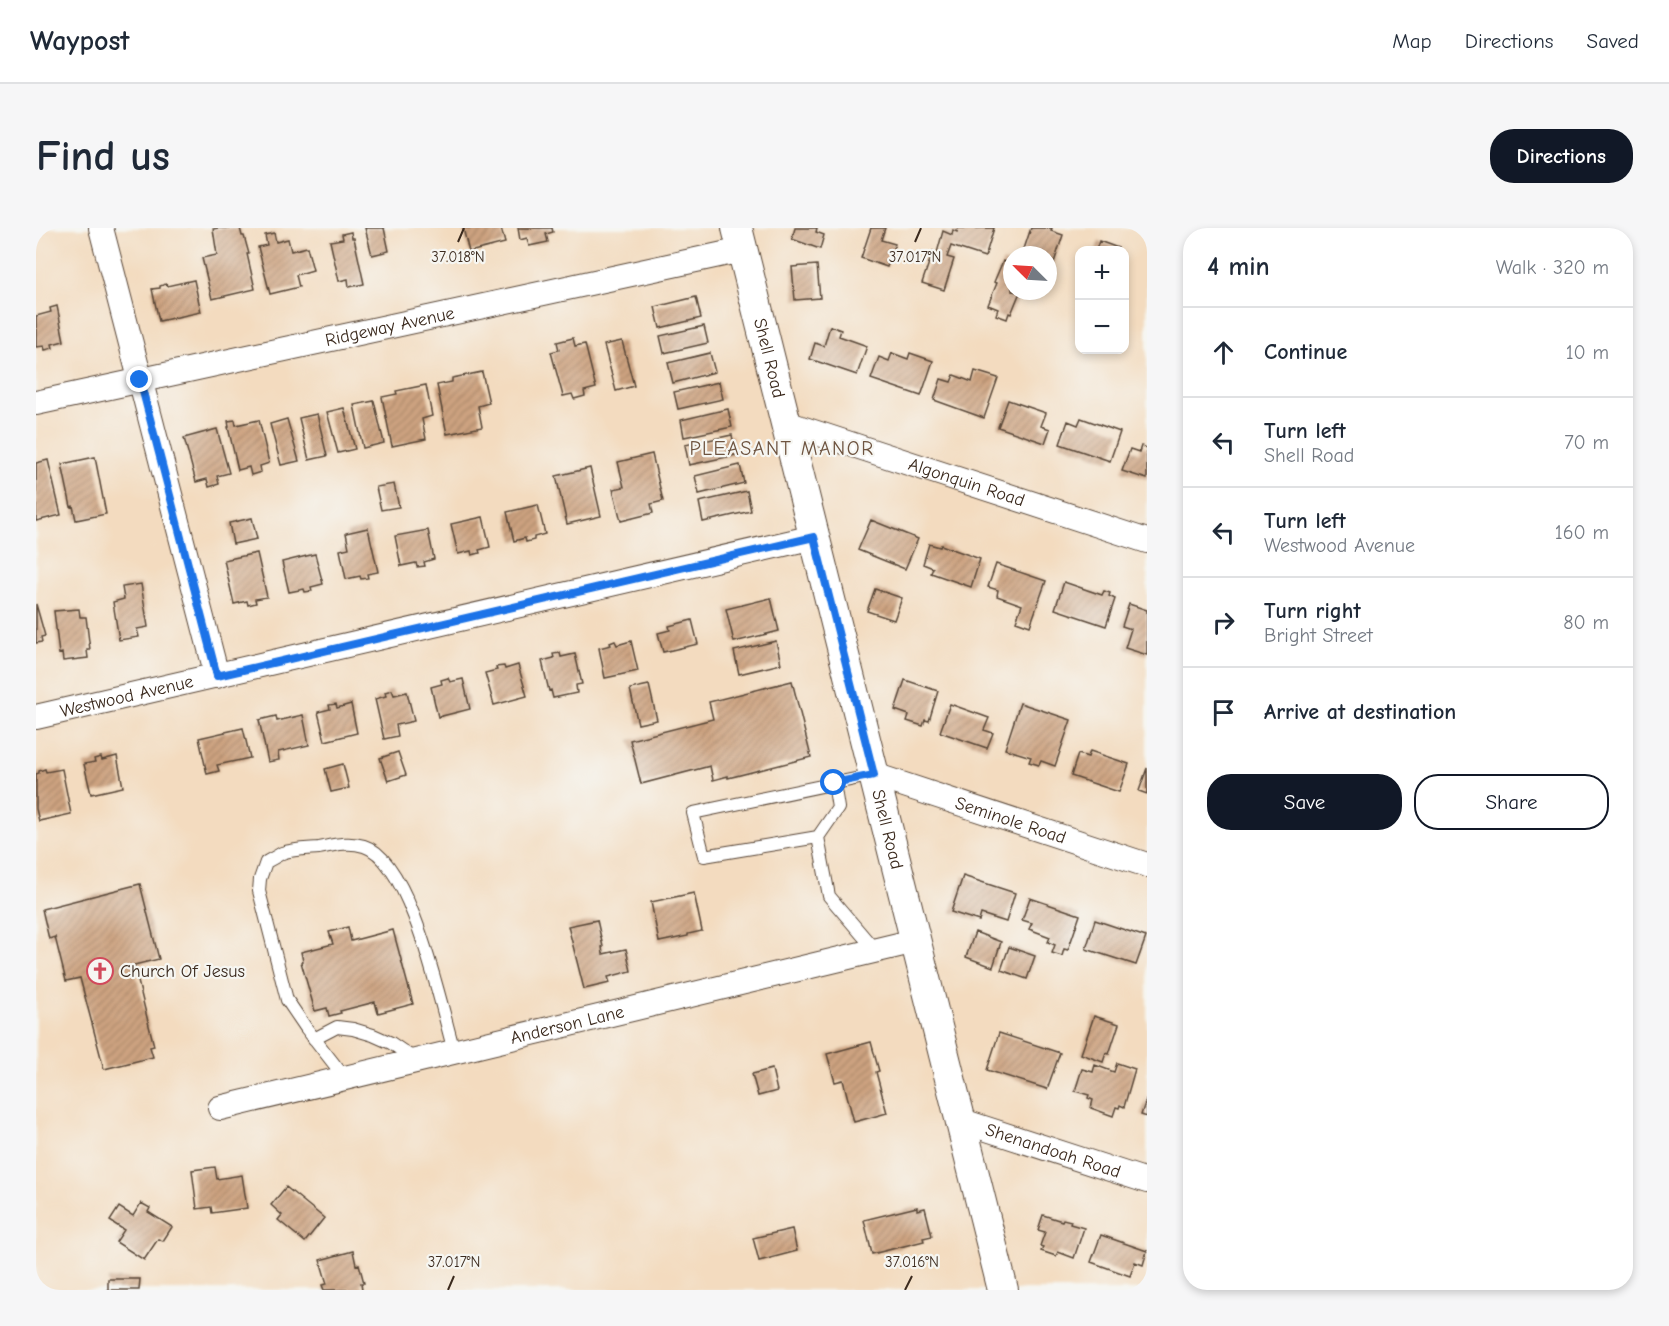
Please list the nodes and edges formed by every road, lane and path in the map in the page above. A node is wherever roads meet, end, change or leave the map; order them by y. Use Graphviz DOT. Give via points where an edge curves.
graph roads {
  1 [pos="101,228"];
  2 [pos="739,239"];
  3 [pos="140,380"];
  4 [pos="36,403"];
  5 [pos="786,423"];
  6 [pos="814,537"];
  7 [pos="1147,541"];
  8 [pos="217,676"];
  9 [pos="36,717"];
  10 [pos="874,775"];
  11 [pos="834,783"];
  12 [pos="818,837"];
  13 [pos="1147,865"];
  14 [pos="915,941"];
  15 [pos="875,950"];
  16 [pos="314,1039"];
  17 [pos="454,1052"];
  18 [pos="416,1061"];
  19 [pos="345,1078"];
  20 [pos="220,1107"];
  21 [pos="959,1120"];
  22 [pos="1147,1181"];
  23 [pos="1003,1290"];
  1 -- 3 [label="street"];
  2 -- 3 [label="street, Ridgeway Avenue"];
  2 -- 5 [label="street, Shell Road"];
  3 -- 4 [label="street, Ridgeway Avenue"];
  3 -- 8 [label="street"];
  5 -- 6 [label="street, Shell Road"];
  5 -- 7 [label="street, Algonquin Road"];
  6 -- 8 [label="street, Westwood Avenue"];
  6 -- 10 [label="street, Shell Road"];
  8 -- 9 [label="street, Westwood Avenue"];
  10 -- 11 [label="lane"];
  10 -- 13 [label="street, Seminole Road"];
  10 -- 14 [label="street, Shell Road"];
  11 -- 12 [label="lane" via="838,808"];
  11 -- 12 [label="lane" via="693,813 704,856"];
  12 -- 15 [label="lane" via="829,896"];
  14 -- 15 [label="street, Anderson Lane"];
  14 -- 21 [label="street, Shell Road"];
  15 -- 17 [label="street, Anderson Lane"];
  16 -- 17 [label="lane" via="287,1000 259,891 260,879 266,862 284,853 350,843 366,846 382,857 403,892 419,928"];
  16 -- 18 [label="lane" via="337,1028 352,1029 391,1043"];
  16 -- 19 [label="lane"];
  17 -- 18 [label="street, Anderson Lane"];
  18 -- 19 [label="street, Anderson Lane"];
  19 -- 20 [label="street, Anderson Lane"];
  21 -- 22 [label="street, Shenandoah Road"];
  21 -- 23 [label="street, Shell Road"];
}
